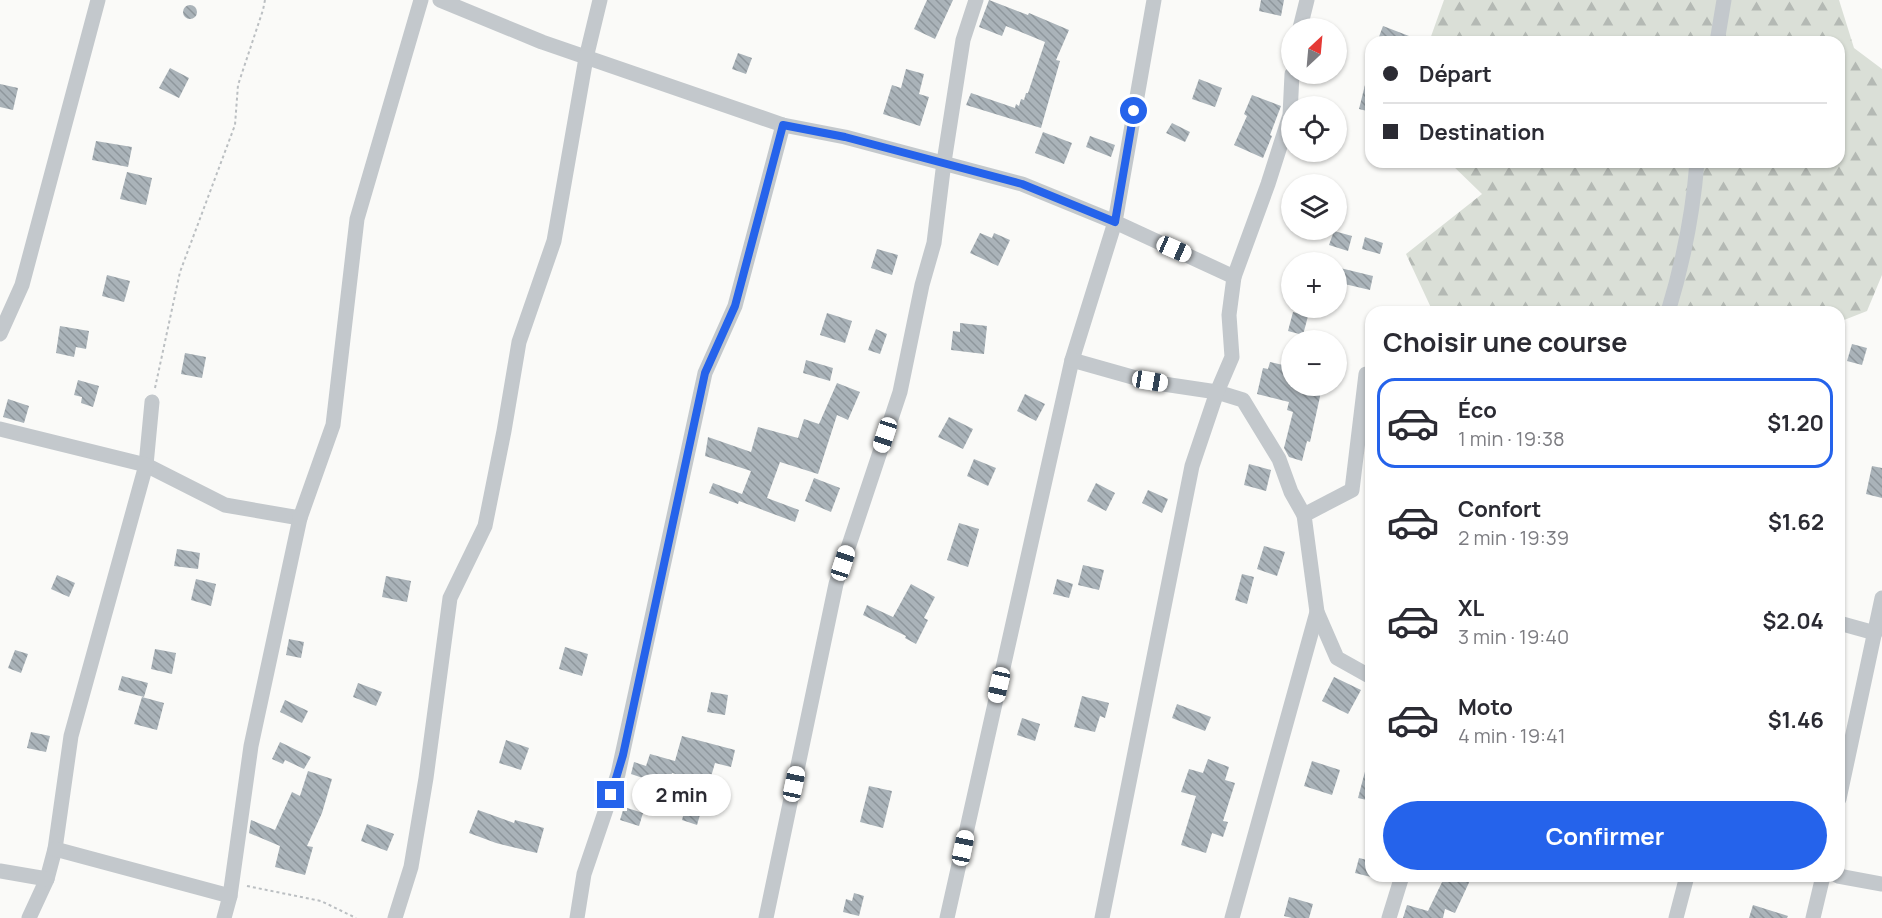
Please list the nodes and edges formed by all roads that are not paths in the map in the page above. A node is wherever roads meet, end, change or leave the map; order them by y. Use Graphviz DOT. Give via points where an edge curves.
graph roads {
  1 [pos="98,0"];
  2 [pos="421,0"];
  3 [pos="440,0"];
  4 [pos="600,0"];
  5 [pos="976,0"];
  6 [pos="1154,0"];
  7 [pos="1307,0"];
  8 [pos="1724,0"];
  9 [pos="1302,18"];
  10 [pos="1718,36"];
  11 [pos="586,58"];
  12 [pos="1292,84"];
  13 [pos="783,125"];
  14 [pos="944,162"];
  15 [pos="1696,168"];
  16 [pos="1115,222"];
  17 [pos="1234,277"];
  18 [pos="1670,306"];
  19 [pos="0,334"];
  20 [pos="1072,360"];
  21 [pos="1365,382"];
  22 [pos="1217,392"];
  23 [pos="152,402"];
  24 [pos="0,429"];
  25 [pos="146,465"];
  26 [pos="1304,515"];
  27 [pos="300,518"];
  28 [pos="1882,598"];
  29 [pos="1317,612"];
  30 [pos="1845,625"];
  31 [pos="1875,633"];
  32 [pos="1365,674"];
  33 [pos="1845,772"];
  34 [pos="55,849"];
  35 [pos="0,871"];
  36 [pos="1845,877"];
  37 [pos="47,879"];
  38 [pos="1400,882"];
  39 [pos="1685,882"];
  40 [pos="1822,882"];
  41 [pos="1882,884"];
  42 [pos="230,889"];
  43 [pos="29,918"];
  44 [pos="224,918"];
  45 [pos="395,918"];
  46 [pos="577,918"];
  47 [pos="766,918"];
  48 [pos="947,918"];
  49 [pos="1102,918"];
  50 [pos="1232,918"];
  51 [pos="1389,918"];
  52 [pos="1676,918"];
  53 [pos="1813,918"];
  1 -- 19 [label="street" via="21,285"];
  2 -- 27 [label="street" via="357,219 333,425"];
  3 -- 11 [label="street"];
  4 -- 11 [label="street"];
  5 -- 14 [label="street" via="963,40"];
  6 -- 16 [label="street"];
  7 -- 9 [label="street"];
  8 -- 10 [label="street"];
  11 -- 13 [label="street"];
  11 -- 45 [label="street" via="554,241 519,342 484,526 450,598 411,867"];
  12 -- 17 [label="street" via="1290,115"];
  13 -- 14 [label="street"];
  13 -- 46 [label="street" via="735,306 705,373 618,774 584,874"];
  14 -- 16 [label="street" via="1022,184"];
  14 -- 47 [label="street" via="934,243 900,392 836,584"];
  15 -- 18 [label="street" via="1680,273"];
  16 -- 17 [label="street"];
  16 -- 20 [label="street"];
  17 -- 22 [label="street" via="1229,315 1232,357"];
  20 -- 22 [label="street" via="1150,381"];
  20 -- 48 [label="street"];
  21 -- 26 [label="street" via="1352,490"];
  22 -- 26 [label="street" via="1243,400 1278,459"];
  22 -- 49 [label="street" via="1192,466"];
  23 -- 25 [label="street"];
  24 -- 25 [label="street"];
  25 -- 27 [label="street" via="225,505"];
  25 -- 34 [label="street" via="71,736"];
  26 -- 29 [label="street"];
  27 -- 42 [label="street" via="251,746"];
  28 -- 31 [label="street"];
  29 -- 32 [label="street" via="1337,658"];
  29 -- 50 [label="street"];
  30 -- 31 [label="street"];
  31 -- 33 [label="street"];
  34 -- 37 [label="street"];
  34 -- 42 [label="street"];
  35 -- 37 [label="street"];
  36 -- 41 [label="street"];
  37 -- 43 [label="street"];
  38 -- 51 [label="street"];
  39 -- 52 [label="street"];
  40 -- 53 [label="street"];
  42 -- 44 [label="street"];
}
